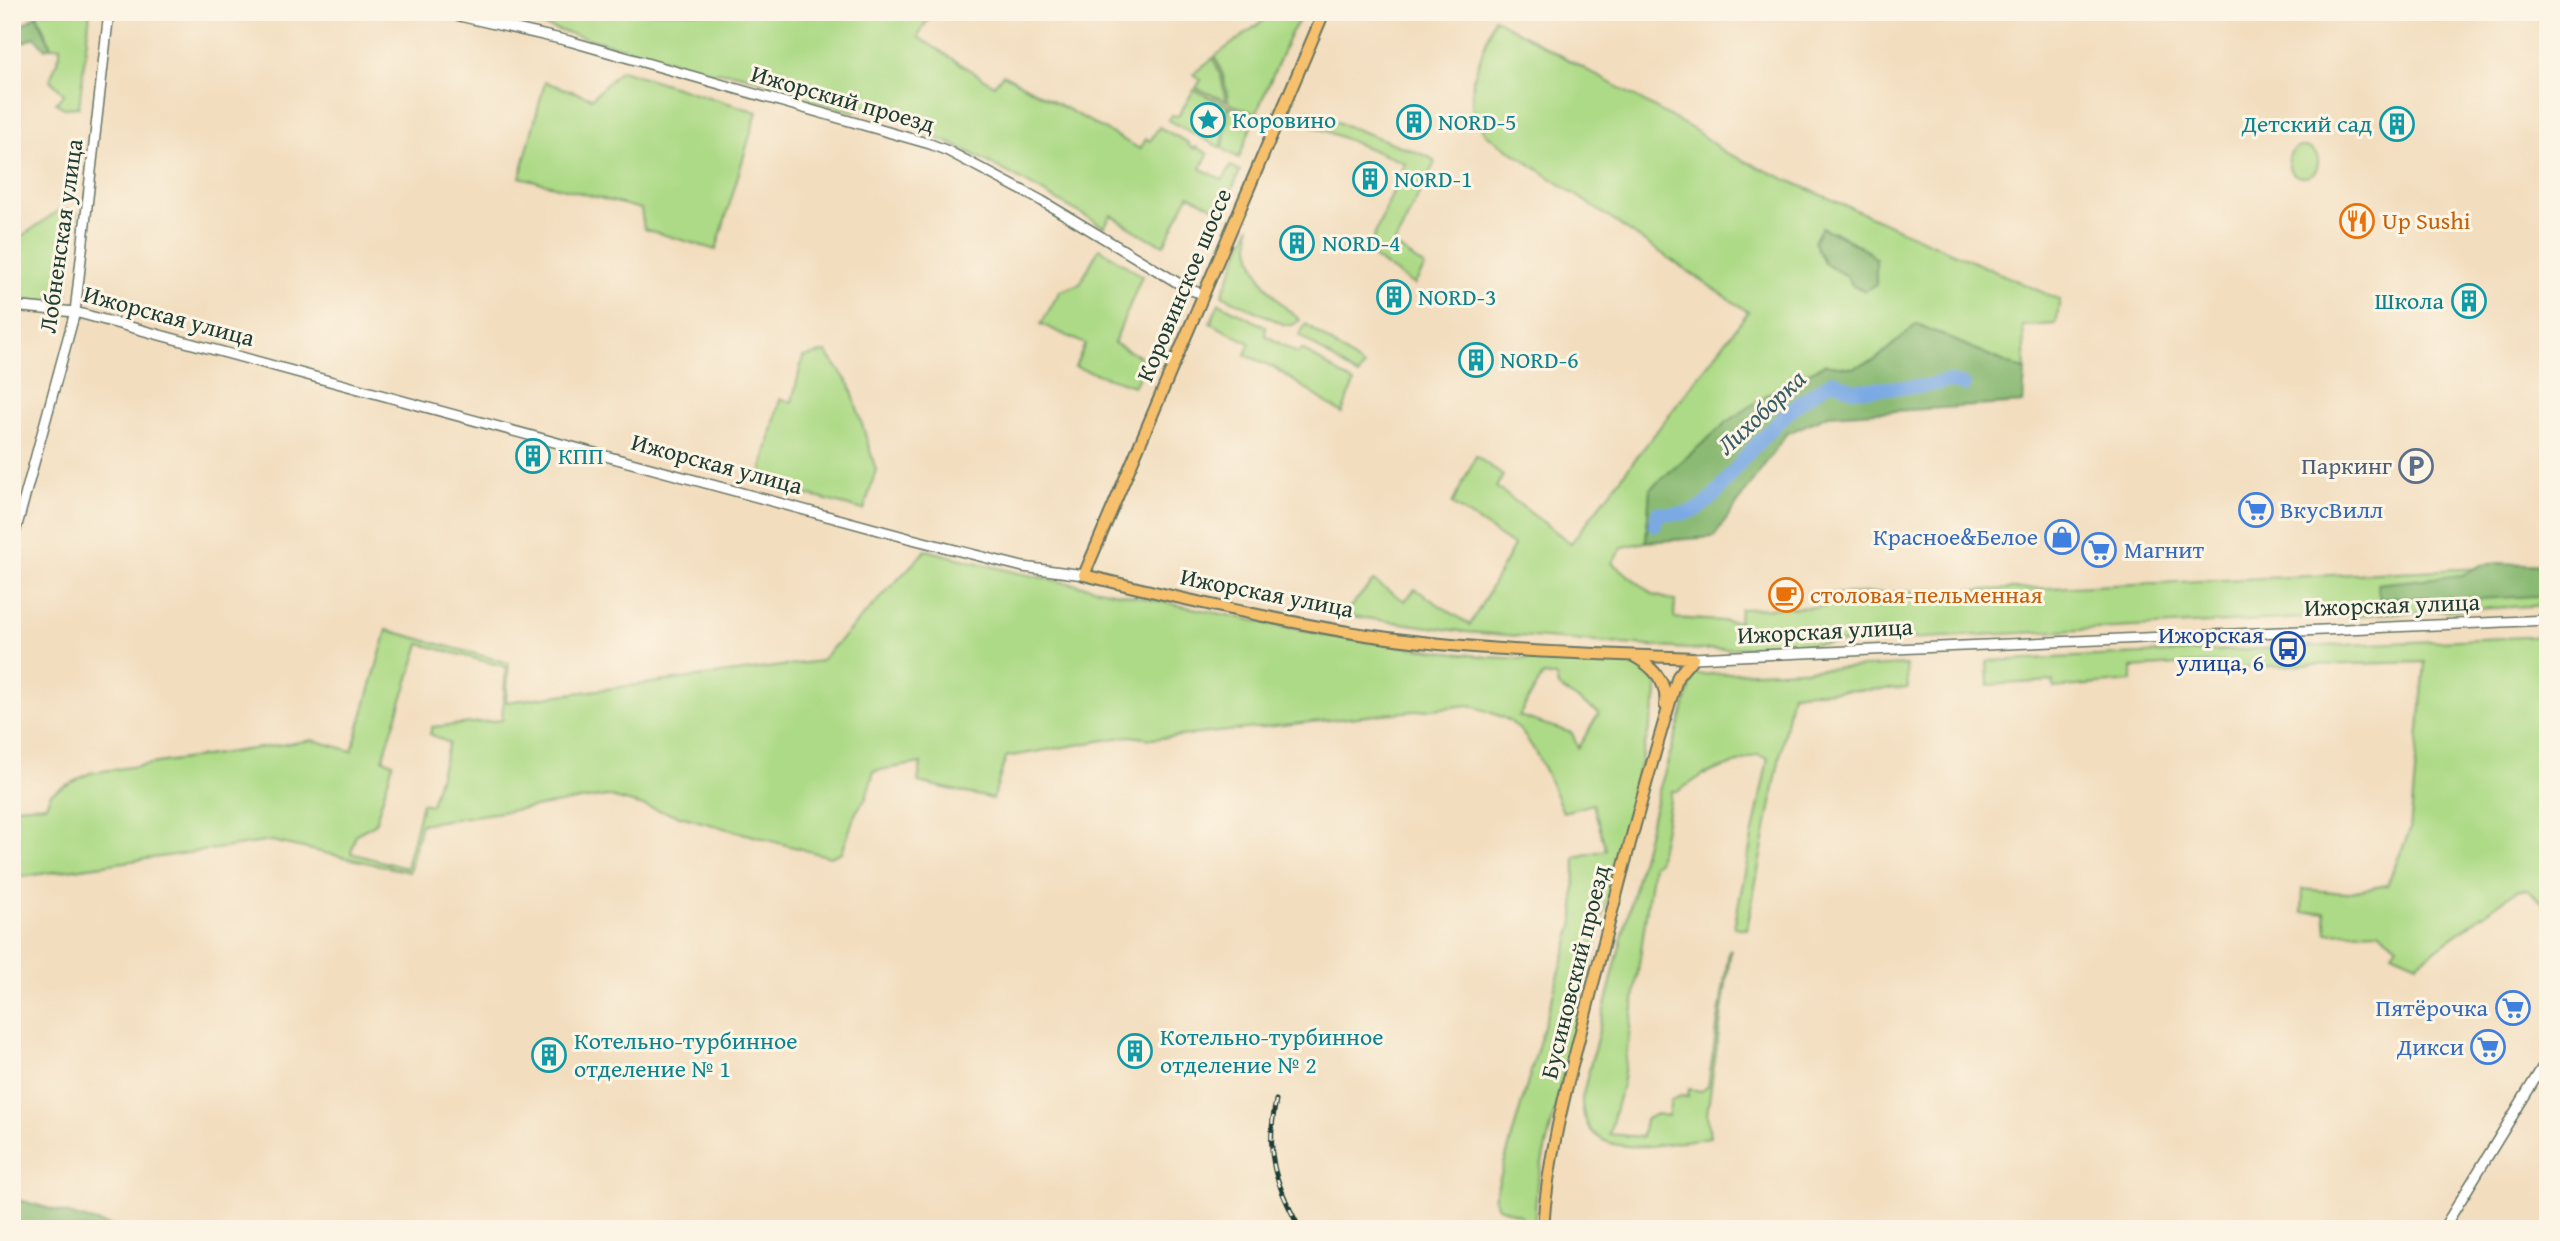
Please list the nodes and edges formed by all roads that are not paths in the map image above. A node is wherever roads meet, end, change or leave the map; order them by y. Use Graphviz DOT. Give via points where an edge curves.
graph roads {
  1 [pos="109,12"];
  2 [pos="442,12"];
  3 [pos="1324,12"];
  4 [pos="1203,294"];
  5 [pos="12,306"];
  6 [pos="75,312"];
  7 [pos="12,544"];
  8 [pos="1084,575"];
  9 [pos="2548,620"];
  10 [pos="1629,655"];
  11 [pos="1693,658"];
  12 [pos="1662,729"];
  13 [pos="2548,1058"];
  14 [pos="1543,1229"];
  15 [pos="2443,1229"];
  1 -- 6 [label="street, Лобненская улица"];
  2 -- 4 [label="street, Ижорский проезд" via="569,41 930,144 1034,197"];
  3 -- 4 [label="main road, Коровинское шоссе"];
  4 -- 8 [label="main road, Коровинское шоссе"];
  5 -- 6 [label="street, Ижорская улица"];
  6 -- 7 [label="street, Лобненская улица"];
  6 -- 8 [label="street, Ижорская улица" via="908,538 1023,567"];
  8 -- 10 [label="main road, Ижорская улица" via="1355,633"];
  9 -- 11 [label="street, Ижорская улица"];
  10 -- 11 [label="main road, Ижорская улица"];
  10 -- 12 [label="main road" via="1652,668 1663,686"];
  11 -- 12 [label="main road" via="1678,676"];
  12 -- 14 [label="main road, Бусиновский проезд" via="1571,1073 1555,1142"];
  13 -- 15 [label="street"];
}
